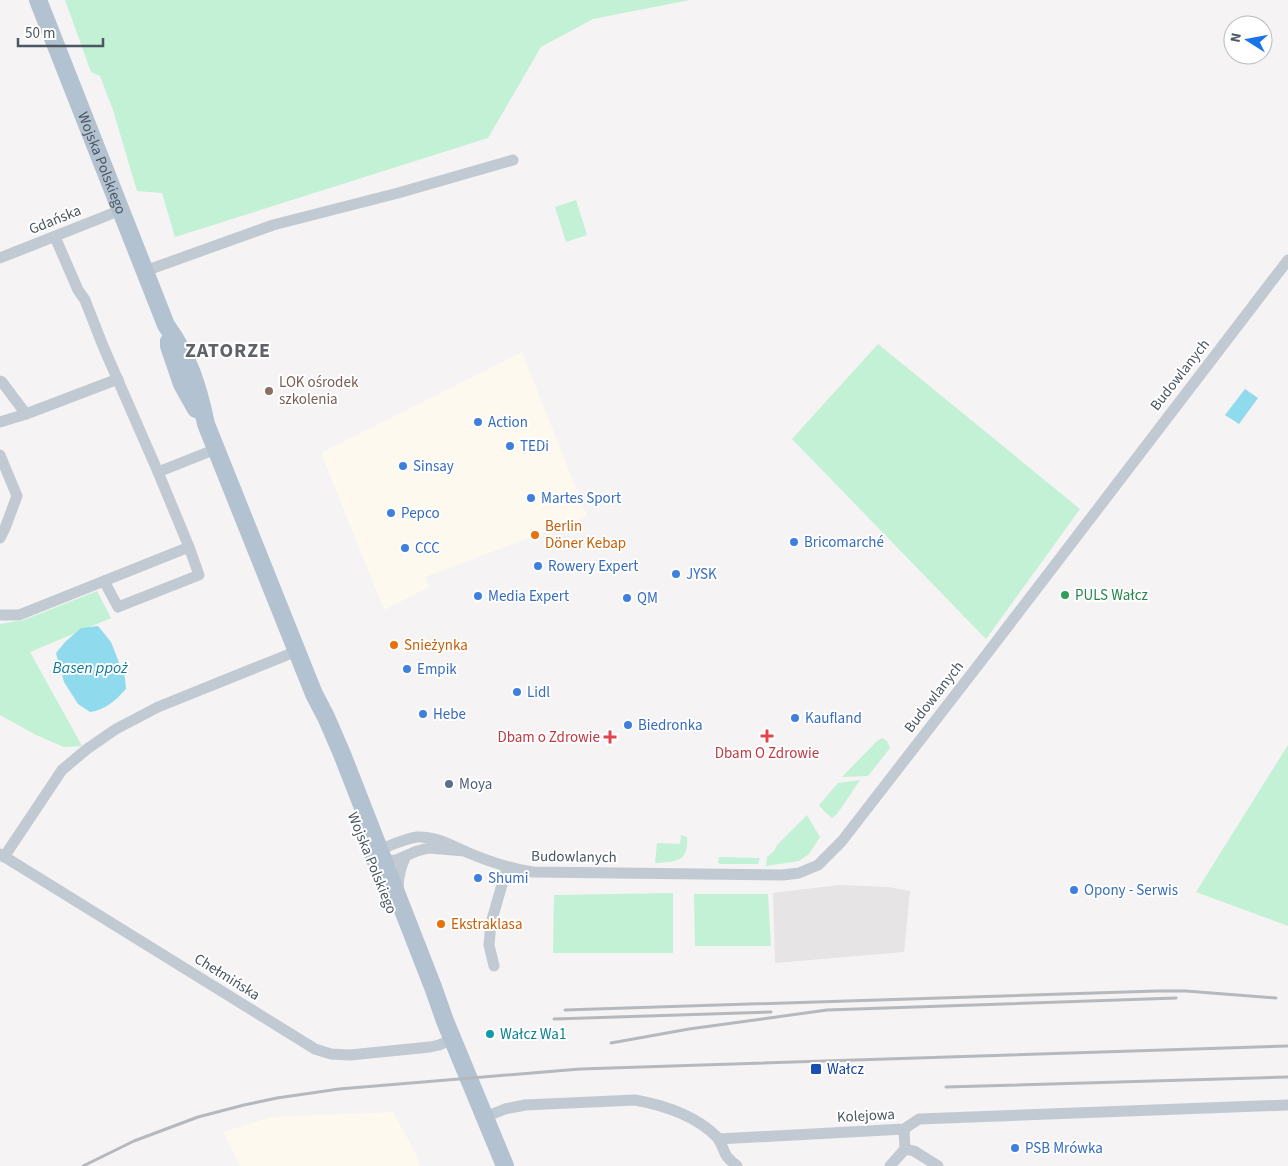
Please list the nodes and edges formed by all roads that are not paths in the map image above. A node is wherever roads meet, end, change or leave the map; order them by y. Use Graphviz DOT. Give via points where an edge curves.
graph roads {
  1 [pos="38,0"];
  2 [pos="513,160"];
  3 [pos="121,210"];
  4 [pos="55,236"];
  5 [pos="0,258"];
  6 [pos="1288,260"];
  7 [pos="145,271"];
  8 [pos="118,379"];
  9 [pos="0,381"];
  10 [pos="26,414"];
  11 [pos="0,422"];
  12 [pos="216,449"];
  13 [pos="0,455"];
  14 [pos="158,472"];
  15 [pos="0,538"];
  16 [pos="189,547"];
  17 [pos="104,581"];
  18 [pos="0,615"];
  19 [pos="297,651"];
  20 [pos="465,851"];
  21 [pos="2,856"];
  22 [pos="406,856"];
  23 [pos="377,857"];
  24 [pos="507,867"];
  25 [pos="397,897"];
  26 [pos="494,966"];
  27 [pos="445,1021"];
  28 [pos="453,1039"];
  29 [pos="1288,1105"];
  30 [pos="485,1117"];
  31 [pos="904,1129"];
  32 [pos="718,1139"];
  33 [pos="904,1149"];
  34 [pos="505,1166"];
  35 [pos="737,1166"];
  36 [pos="890,1166"];
  37 [pos="938,1166"];
  1 -- 3 [label="main road, Wojska Polskiego"];
  2 -- 7 [label="street" via="273,225"];
  3 -- 4 [label="street, Gdańska"];
  3 -- 7 [label="main road, Wojska Polskiego"];
  4 -- 5 [label="street, Gdańska"];
  4 -- 8 [label="street"];
  6 -- 24 [label="street, Budowlanych" via="842,842 818,865 783,875 533,872"];
  7 -- 12 [label="main road, Wojska Polskiego" via="166,325 187,360"];
  8 -- 10 [label="street"];
  8 -- 14 [label="street"];
  9 -- 10 [label="street"];
  10 -- 11 [label="street"];
  12 -- 14 [label="street"];
  12 -- 19 [label="main road, Wojska Polskiego"];
  13 -- 15 [label="street" via="17,496"];
  14 -- 16 [label="street"];
  16 -- 17 [label="street"];
  16 -- 17 [label="street" via="199,575 118,606"];
  17 -- 18 [label="street" via="19,615"];
  19 -- 21 [label="street, Chełmińska" via="158,707 87,749 62,770"];
  19 -- 23 [label="main road, Wojska Polskiego" via="316,699 331,759"];
  20 -- 22 [label="street, Budowlanych" via="429,848"];
  20 -- 23 [label="street, Budowlanych" via="446,842 416,837 406,839"];
  20 -- 24 [label="street, Budowlanych"];
  21 -- 28 [label="street, Chełmińska" via="315,1049 350,1055 430,1047"];
  22 -- 23 [label="street, Budowlanych" via="396,860"];
  22 -- 25 [label="street" via="399,873"];
  23 -- 25 [label="main road, Wojska Polskiego"];
  23 -- 27 [label="main road, Wojska Polskiego" via="402,937"];
  24 -- 26 [label="street" via="491,923 489,945"];
  25 -- 27 [label="main road, Wojska Polskiego"];
  27 -- 28 [label="main road, Wojska Polskiego"];
  28 -- 30 [label="main road, Wojska Polskiego"];
  29 -- 31 [label="street, Kolejowa" via="919,1119"];
  30 -- 32 [label="street" via="525,1105 635,1100 693,1119"];
  30 -- 34 [label="main road, Wojska Polskiego"];
  31 -- 32 [label="street, Kolejowa"];
  31 -- 33 [label="street"];
  32 -- 35 [label="street"];
  33 -- 36 [label="street"];
  33 -- 37 [label="street" via="914,1151"];
}
